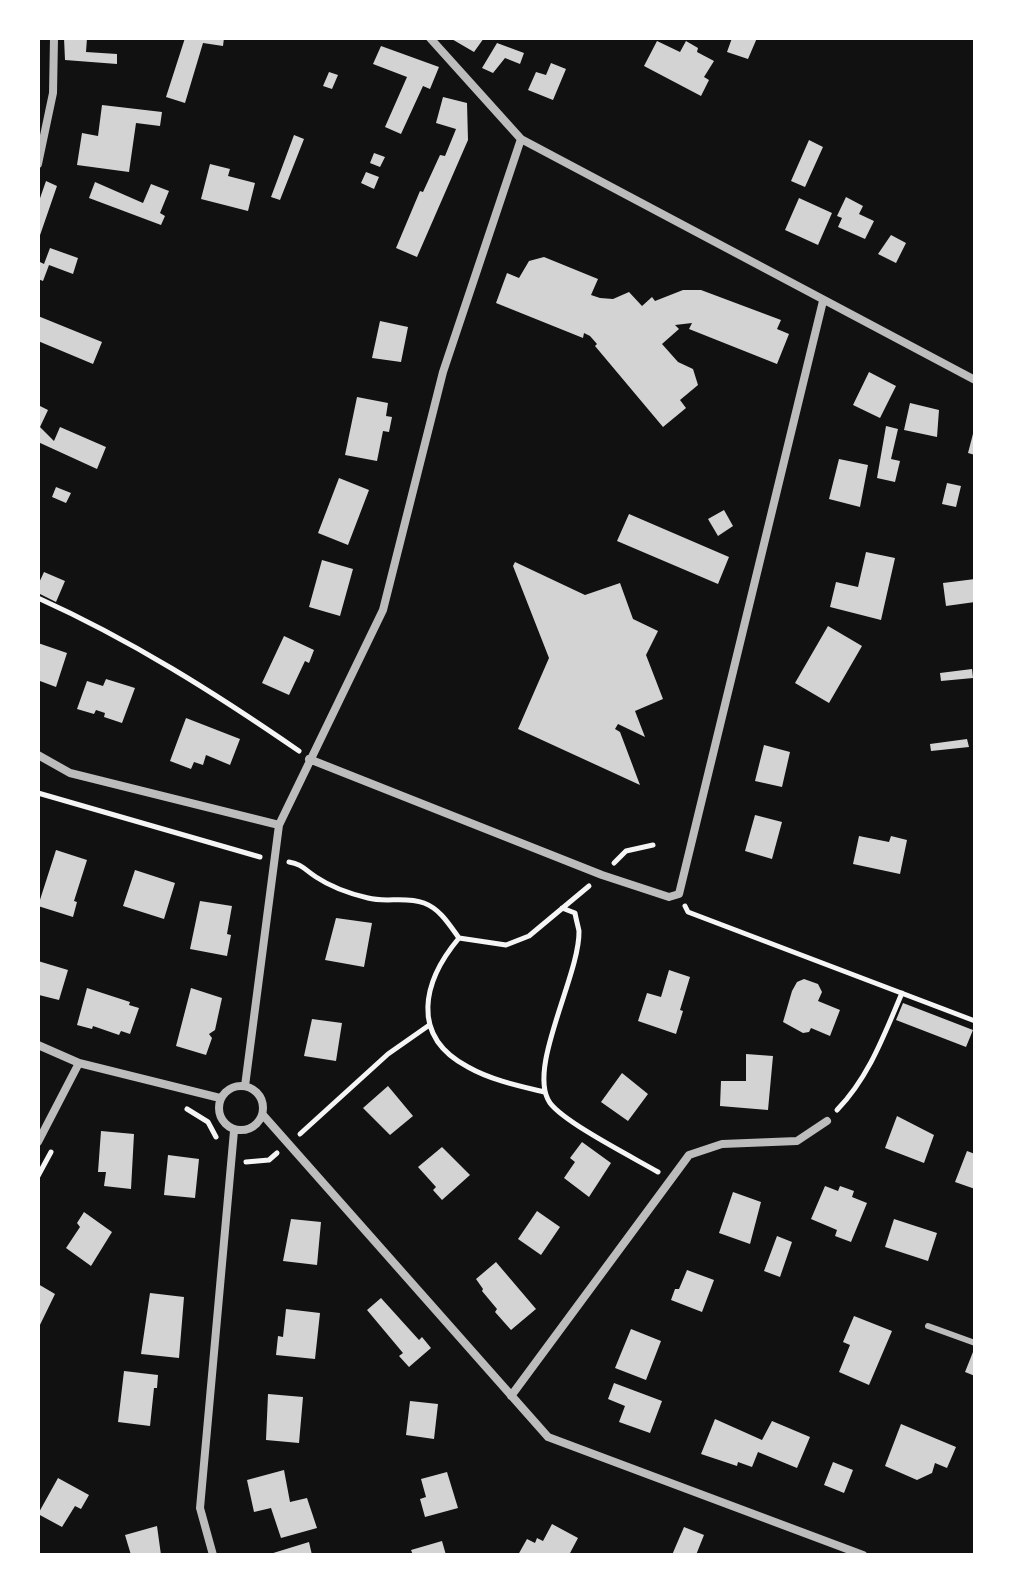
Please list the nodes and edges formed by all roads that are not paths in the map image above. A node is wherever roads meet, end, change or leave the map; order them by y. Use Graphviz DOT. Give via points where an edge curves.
graph roads {
  1 [pos="54,38"];
  2 [pos="430,38"];
  3 [pos="521,139"];
  4 [pos="38,164"];
  5 [pos="823,301"];
  6 [pos="975,380"];
  7 [pos="38,755"];
  8 [pos="309,759"];
  9 [pos="279,825"];
  10 [pos="38,1045"];
  11 [pos="79,1063"];
  12 [pos="245,1086"];
  13 [pos="220,1098"];
  14 [pos="263,1115"];
  15 [pos="827,1121"];
  16 [pos="234,1131"];
  17 [pos="38,1142"];
  18 [pos="928,1326"];
  19 [pos="975,1343"];
  20 [pos="511,1396"];
  21 [pos="213,1555"];
  22 [pos="863,1555"];
  1 -- 4 [label="street" via="53,93"];
  2 -- 3 [label="street"];
  3 -- 5 [label="street"];
  3 -- 8 [label="street" via="443,372 383,610"];
  5 -- 6 [label="street"];
  5 -- 8 [label="street" via="679,894 669,897 602,875"];
  7 -- 9 [label="street" via="70,773"];
  8 -- 9 [label="street"];
  9 -- 12 [label="street"];
  10 -- 11 [label="street"];
  11 -- 13 [label="street"];
  11 -- 17 [label="street"];
  12 -- 13 [label="street" via="231,1088"];
  12 -- 14 [label="street" via="260,1097"];
  13 -- 16 [label="street" via="220,1117"];
  14 -- 16 [label="street" via="252,1129"];
  14 -- 20 [label="street"];
  15 -- 20 [label="street" via="797,1141 722,1144 689,1155"];
  16 -- 21 [label="street" via="200,1508"];
  18 -- 19 [label="lane"];
  20 -- 22 [label="street" via="548,1437"];
}
